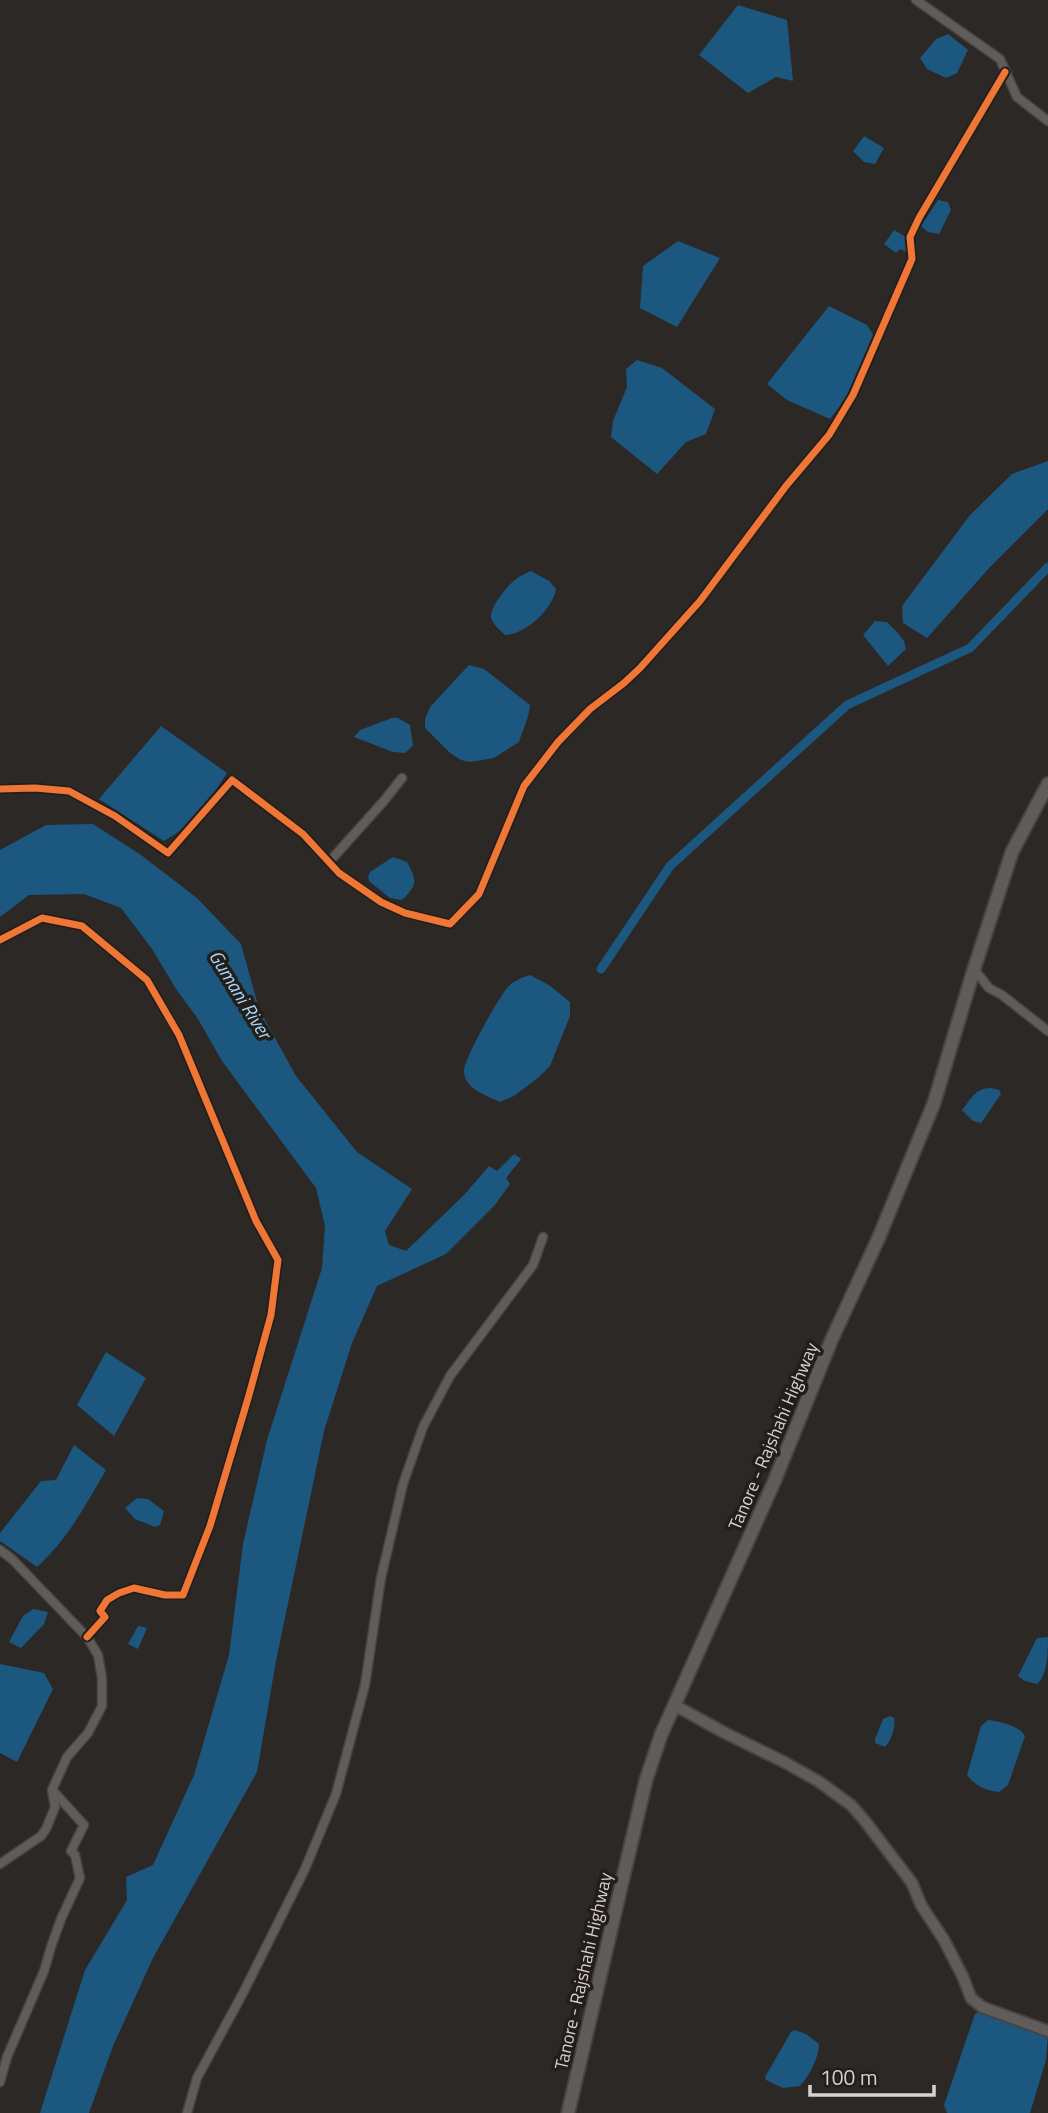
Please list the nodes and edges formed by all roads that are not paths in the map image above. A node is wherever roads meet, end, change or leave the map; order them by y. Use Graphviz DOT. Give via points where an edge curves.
graph roads {
  1 [pos="916,0"];
  2 [pos="1006,72"];
  3 [pos="1048,121"];
  4 [pos="402,778"];
  5 [pos="1048,784"];
  6 [pos="0,789"];
  7 [pos="330,861"];
  8 [pos="0,940"];
  9 [pos="974,969"];
  10 [pos="1048,1031"];
  11 [pos="543,1237"];
  12 [pos="0,1550"];
  13 [pos="87,1637"];
  14 [pos="676,1706"];
  15 [pos="52,1790"];
  16 [pos="0,1864"];
  17 [pos="1048,2031"];
  18 [pos="0,2082"];
  19 [pos="187,2113"];
  20 [pos="568,2113"];
  1 -- 2 [label="street" via="999,59"];
  2 -- 3 [label="street" via="1017,97"];
  2 -- 7 [label="street" via="919,218 910,237 912,259 853,395 830,435 700,601 640,668 566,734 524,786 479,894 450,924 382,902"];
  4 -- 7 [label="street"];
  5 -- 9 [label="main road, Tanore - Rajshahi Highway" via="1012,852"];
  6 -- 7 [label="street" via="69,791 168,853 232,780 303,834"];
  8 -- 13 [label="street" via="42,918 82,926 147,980 179,1035 256,1221 278,1260 271,1315 249,1395 210,1526 183,1595 134,1588 119,1593 107,1600 100,1611 105,1617"];
  9 -- 10 [label="street" via="989,988"];
  9 -- 14 [label="main road, Tanore - Rajshahi Highway" via="933,1103 879,1237"];
  11 -- 19 [label="street" via="533,1265 450,1376 423,1427 400,1497 381,1578 365,1685 336,1794 305,1869 197,2078"];
  12 -- 13 [label="street"];
  13 -- 15 [label="street" via="98,1655 102,1706"];
  14 -- 17 [label="street" via="784,1762 851,1805 912,1883 971,1998 982,2007"];
  14 -- 20 [label="main road, Tanore - Rajshahi Highway" via="646,1780"];
  15 -- 16 [label="street" via="55,1807 41,1836"];
  15 -- 18 [label="street" via="84,1825 71,1851 80,1878"];
}
